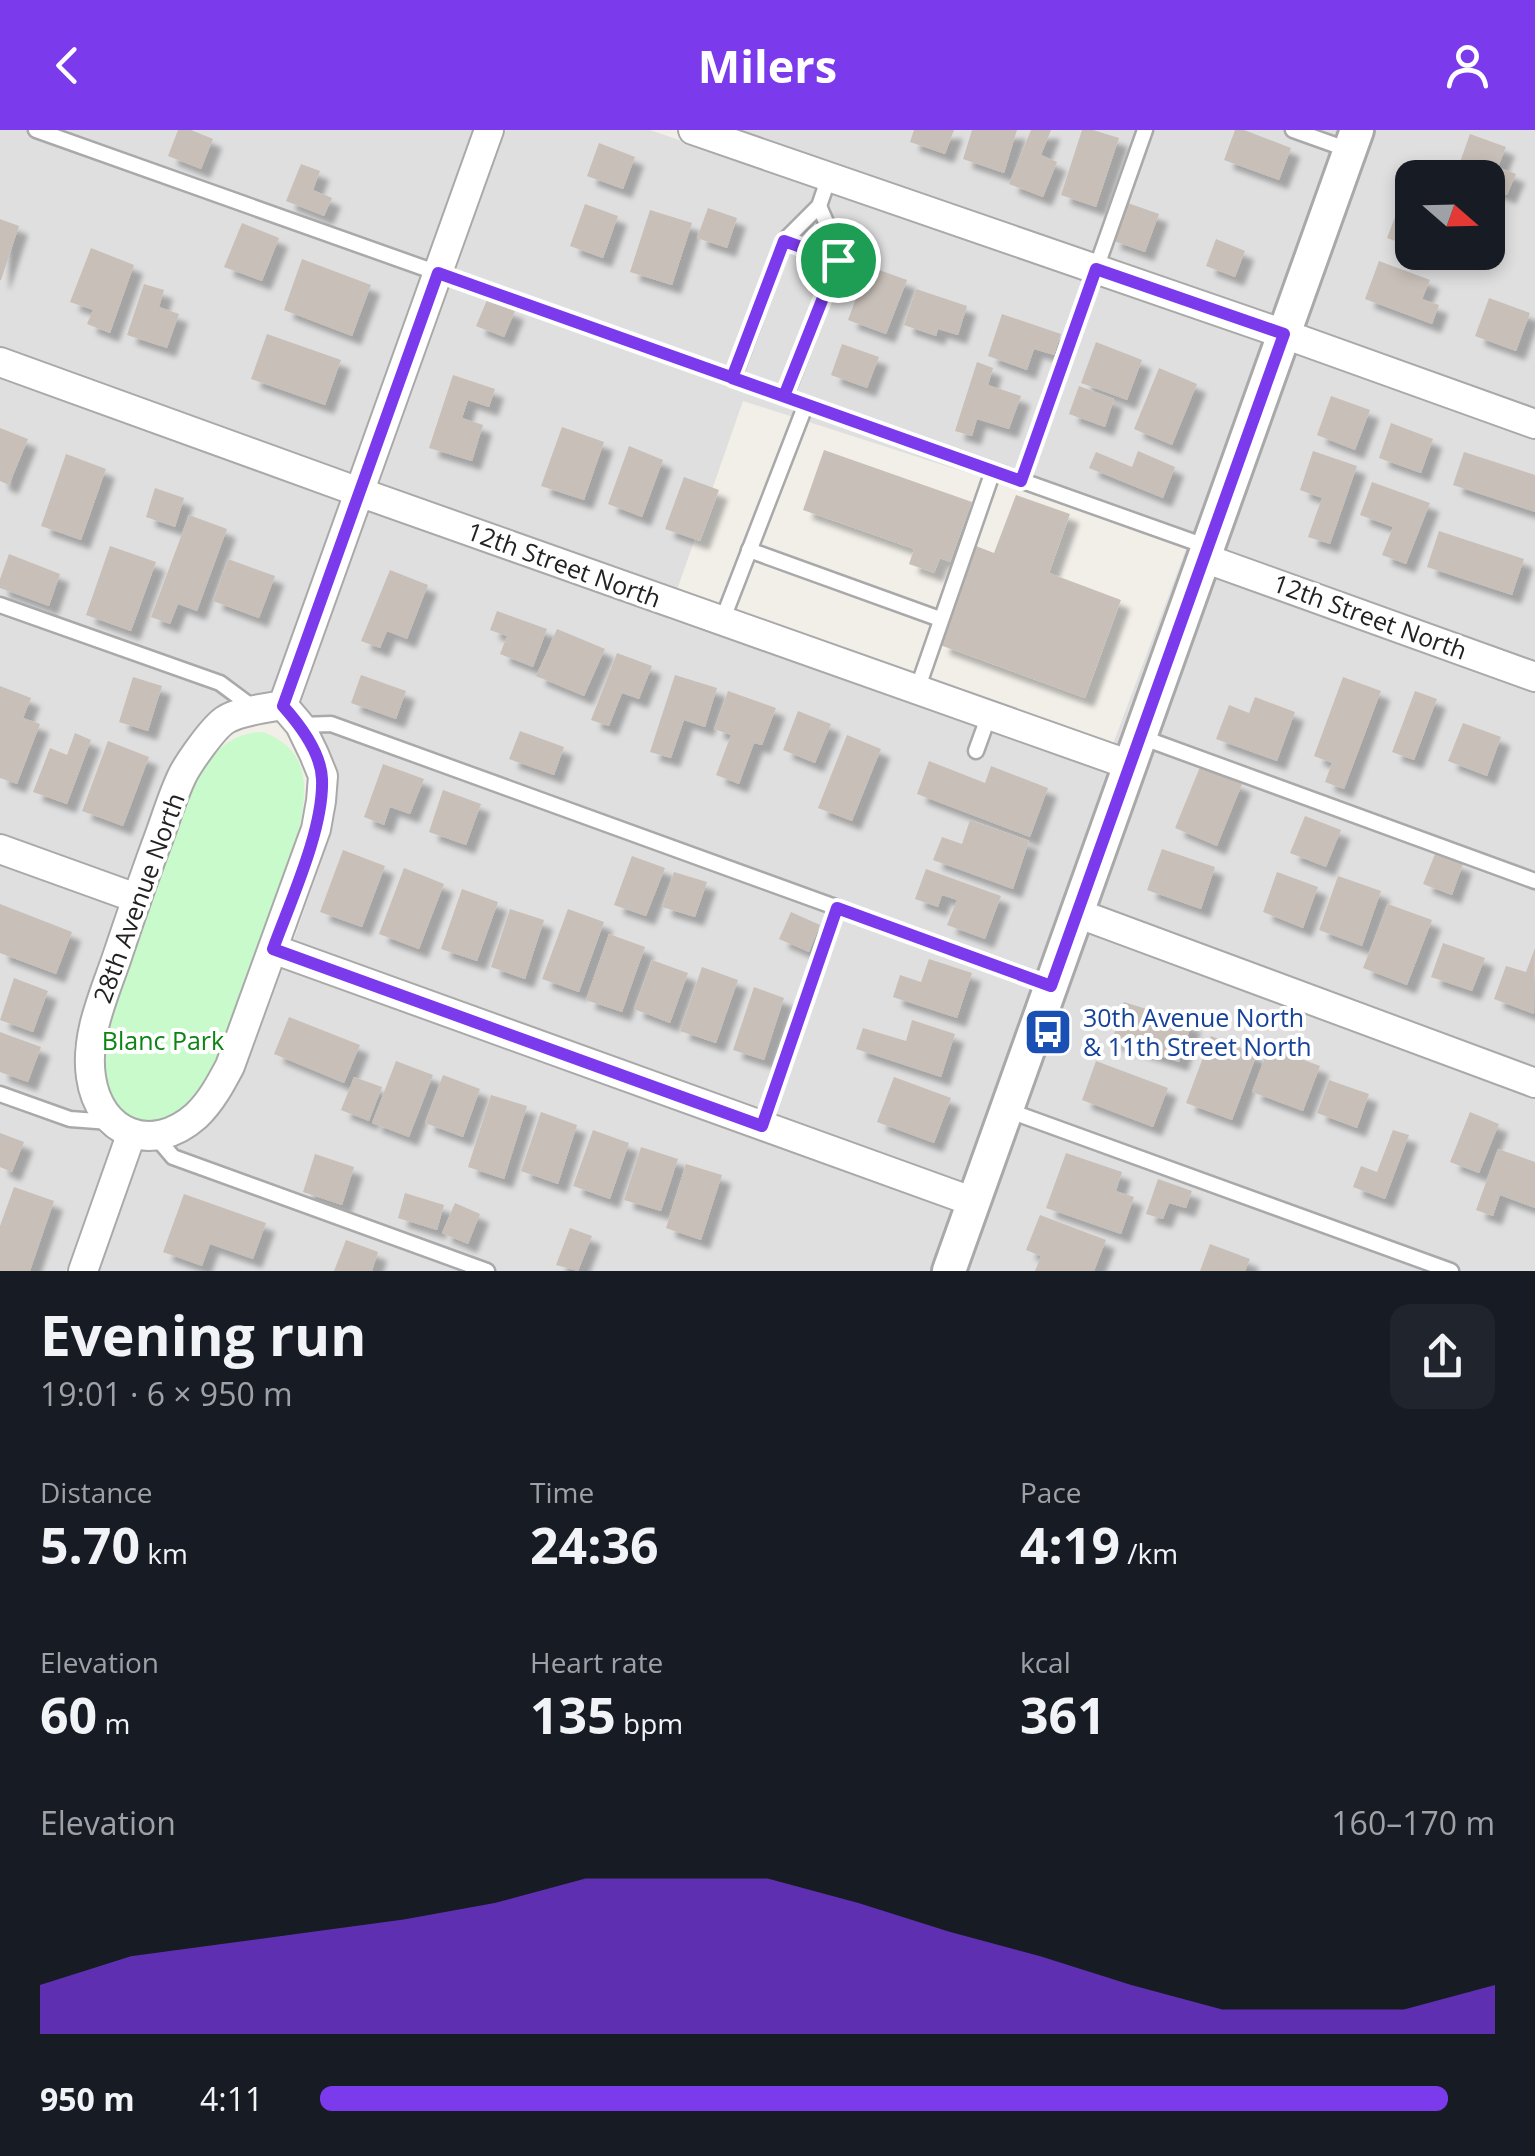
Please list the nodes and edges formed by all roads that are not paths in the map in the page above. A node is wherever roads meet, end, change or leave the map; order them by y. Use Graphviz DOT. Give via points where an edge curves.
graph roads {
  1 [pos="36,130"];
  2 [pos="489,130"];
  3 [pos="693,130"];
  4 [pos="1145,130"];
  5 [pos="1293,130"];
  6 [pos="1353,140"];
  7 [pos="829,177"];
  8 [pos="819,206"];
  9 [pos="784,241"];
  10 [pos="838,260"];
  11 [pos="1096,269"];
  12 [pos="438,273"];
  13 [pos="1284,334"];
  14 [pos="0,362"];
  15 [pos="732,378"];
  16 [pos="784,396"];
  17 [pos="806,404"];
  18 [pos="1535,424"];
  19 [pos="993,471"];
  20 [pos="1021,481"];
  21 [pos="360,492"];
  22 [pos="749,550"];
  23 [pos="1206,552"];
  24 [pos="0,606"];
  25 [pos="940,619"];
  26 [pos="722,621"];
  27 [pos="1535,677"];
  28 [pos="916,690"];
  29 [pos="280,714"];
  30 [pos="988,715"];
  31 [pos="1135,751"];
  32 [pos="976,752"];
  33 [pos="0,849"];
  34 [pos="1535,881"];
  35 [pos="136,898"];
  36 [pos="837,908"];
  37 [pos="1077,913"];
  38 [pos="273,949"];
  39 [pos="1051,986"];
  40 [pos="1535,1084"];
  41 [pos="0,1094"];
  42 [pos="1007,1110"];
  43 [pos="762,1126"];
  44 [pos="134,1131"];
  45 [pos="974,1202"];
  46 [pos="83,1271"];
  47 [pos="486,1271"];
  48 [pos="949,1271"];
  49 [pos="1451,1271"];
  1 -- 12 [label="lane"];
  2 -- 12 [label="street"];
  3 -- 7 [label="street"];
  4 -- 11 [label="lane"];
  5 -- 6 [label="lane"];
  6 -- 13 [label="street"];
  7 -- 8 [label="lane"];
  7 -- 11 [label="street"];
  8 -- 9 [label="lane"];
  8 -- 10 [label="lane"];
  9 -- 10 [label="lane"];
  9 -- 15 [label="lane"];
  10 -- 16 [label="lane"];
  11 -- 13 [label="street"];
  11 -- 20 [label="lane"];
  12 -- 15 [label="lane"];
  12 -- 21 [label="street"];
  13 -- 18 [label="street"];
  13 -- 23 [label="street"];
  14 -- 21 [label="street, 12th Street North"];
  15 -- 16 [label="lane"];
  16 -- 17 [label="lane"];
  17 -- 19 [label="lane"];
  17 -- 22 [label="lane"];
  19 -- 20 [label="lane"];
  19 -- 25 [label="lane"];
  20 -- 23 [label="lane"];
  21 -- 26 [label="street, 12th Street North"];
  21 -- 29 [label="street"];
  22 -- 25 [label="lane"];
  22 -- 26 [label="lane"];
  23 -- 27 [label="street, 12th Street North"];
  23 -- 31 [label="street"];
  24 -- 29 [label="lane" via="220,683"];
  25 -- 28 [label="lane"];
  26 -- 28 [label="street, 12th Street North"];
  28 -- 30 [label="street, 12th Street North"];
  29 -- 35 [label="street, 28th Avenue North" via="225,720 201,748 182,775"];
  29 -- 36 [label="lane" via="331,724"];
  29 -- 38 [label="street" via="322,776 316,829"];
  30 -- 31 [label="street, 12th Street North"];
  30 -- 32 [label="lane"];
  31 -- 34 [label="lane"];
  31 -- 37 [label="street"];
  33 -- 35 [label="street"];
  35 -- 44 [label="street, 28th Avenue North" via="90,1047 97,1104"];
  36 -- 39 [label="lane"];
  36 -- 43 [label="lane"];
  37 -- 39 [label="street"];
  37 -- 40 [label="street"];
  38 -- 43 [label="street"];
  38 -- 44 [label="street" via="216,1092 196,1116"];
  39 -- 42 [label="street"];
  41 -- 44 [label="lane" via="70,1119"];
  42 -- 45 [label="street"];
  42 -- 49 [label="lane"];
  43 -- 45 [label="street"];
  44 -- 46 [label="street"];
  44 -- 47 [label="lane" via="173,1158"];
  45 -- 48 [label="street"];
}
